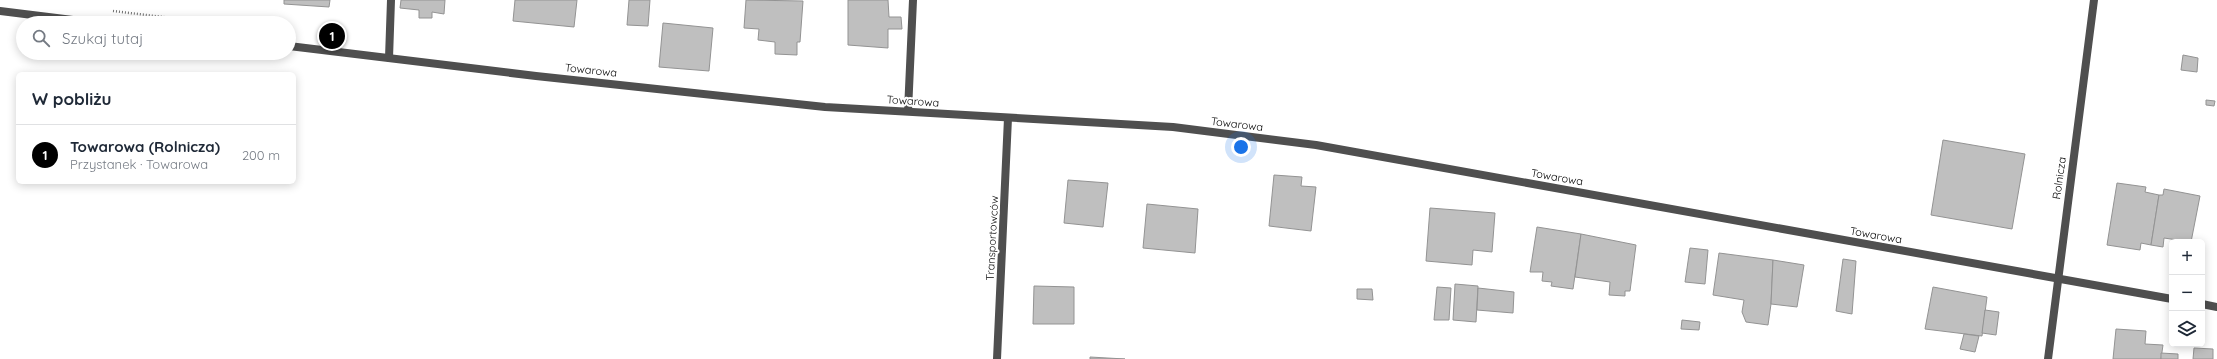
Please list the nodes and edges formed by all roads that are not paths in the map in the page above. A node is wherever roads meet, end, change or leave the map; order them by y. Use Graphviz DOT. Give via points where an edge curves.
graph roads {
  1 [pos="391,0"];
  2 [pos="913,0"];
  3 [pos="2094,0"];
  4 [pos="0,12"];
  5 [pos="35,16"];
  6 [pos="296,47"];
  7 [pos="389,58"];
  8 [pos="908,111"];
  9 [pos="1008,118"];
  10 [pos="2057,278"];
  11 [pos="2169,298"];
  12 [pos="2205,305"];
  13 [pos="2217,307"];
  14 [pos="997,359"];
  15 [pos="2048,359"];
  1 -- 7 [label="street"];
  2 -- 8 [label="street"];
  3 -- 10 [label="street, Rolnicza"];
  4 -- 5 [label="street"];
  6 -- 7 [label="street, Towarowa"];
  7 -- 8 [label="street, Towarowa" via="825,107"];
  8 -- 9 [label="street, Towarowa"];
  9 -- 10 [label="street, Towarowa" via="1173,127 1316,145"];
  9 -- 14 [label="street, Transportowców"];
  10 -- 11 [label="street, Towarowa"];
  10 -- 15 [label="street, Rolnicza"];
  12 -- 13 [label="street"];
}
